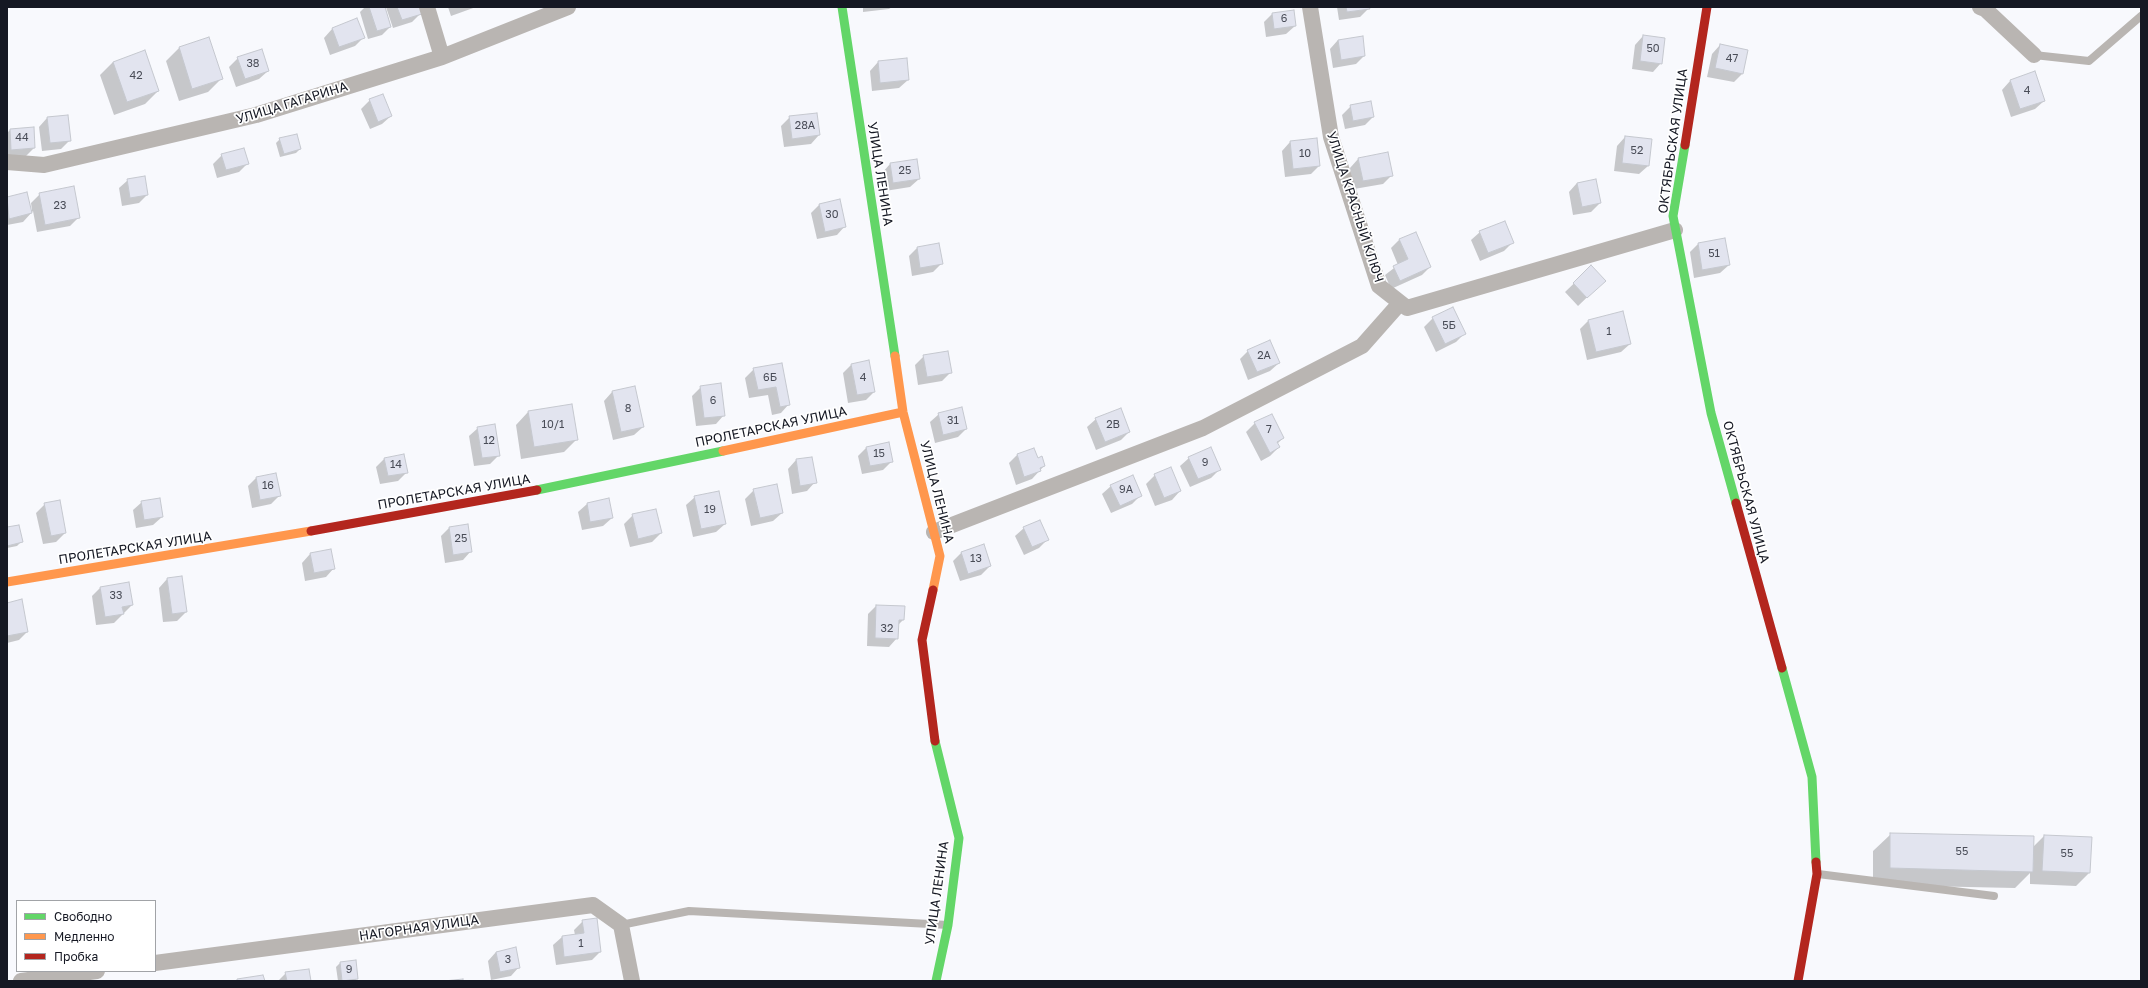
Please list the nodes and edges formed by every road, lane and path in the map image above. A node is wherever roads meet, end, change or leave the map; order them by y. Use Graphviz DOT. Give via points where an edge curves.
graph roads {
  1 [pos="427,7"];
  2 [pos="568,7"];
  3 [pos="842,7"];
  4 [pos="1310,7"];
  5 [pos="1707,7"];
  6 [pos="1980,7"];
  7 [pos="2141,16"];
  8 [pos="2034,55"];
  9 [pos="442,57"];
  10 [pos="7,162"];
  11 [pos="1675,230"];
  12 [pos="1400,303"];
  13 [pos="903,412"];
  14 [pos="934,532"];
  15 [pos="7,582"];
  16 [pos="1817,874"];
  17 [pos="1994,896"];
  18 [pos="621,925"];
  19 [pos="948,925"];
  20 [pos="156,963"];
  21 [pos="89,972"];
  22 [pos="21,981"];
  23 [pos="632,981"];
  24 [pos="936,981"];
  25 [pos="1798,981"];
  1 -- 9 [label="street"];
  2 -- 9 [label="street, УЛИЦА ГАГАРИНА"];
  3 -- 13 [label="street, УЛИЦА ЛЕНИНА"];
  4 -- 12 [label="street, УЛИЦА КРАСНЫЙ КЛЮЧ" via="1331,137 1379,286"];
  5 -- 11 [label="street, ОКТЯБРЬСКАЯ УЛИЦА" via="1673,216"];
  6 -- 8 [label="street"];
  7 -- 8 [label="lane" via="2088,61"];
  9 -- 10 [label="street, УЛИЦА ГАГАРИНА" via="256,115 44,164"];
  11 -- 12 [label="street" via="1407,308"];
  11 -- 16 [label="street, ОКТЯБРЬСКАЯ УЛИЦА" via="1711,413 1812,777"];
  12 -- 14 [label="street" via="1362,346 1203,428"];
  13 -- 14 [label="street, УЛИЦА ЛЕНИНА"];
  13 -- 15 [label="street, ПРОЛЕТАРСКАЯ УЛИЦА" via="549,488 229,546"];
  14 -- 19 [label="street, УЛИЦА ЛЕНИНА" via="940,556 922,640 937,753 959,838"];
  16 -- 17 [label="lane"];
  16 -- 25 [label="street, ОКТЯБРЬСКАЯ УЛИЦА"];
  18 -- 19 [label="lane" via="689,911"];
  18 -- 20 [label="street, НАГОРНАЯ УЛИЦА" via="593,905"];
  18 -- 23 [label="street"];
  19 -- 24 [label="street, УЛИЦА ЛЕНИНА"];
  21 -- 22 [label="street"];
}
